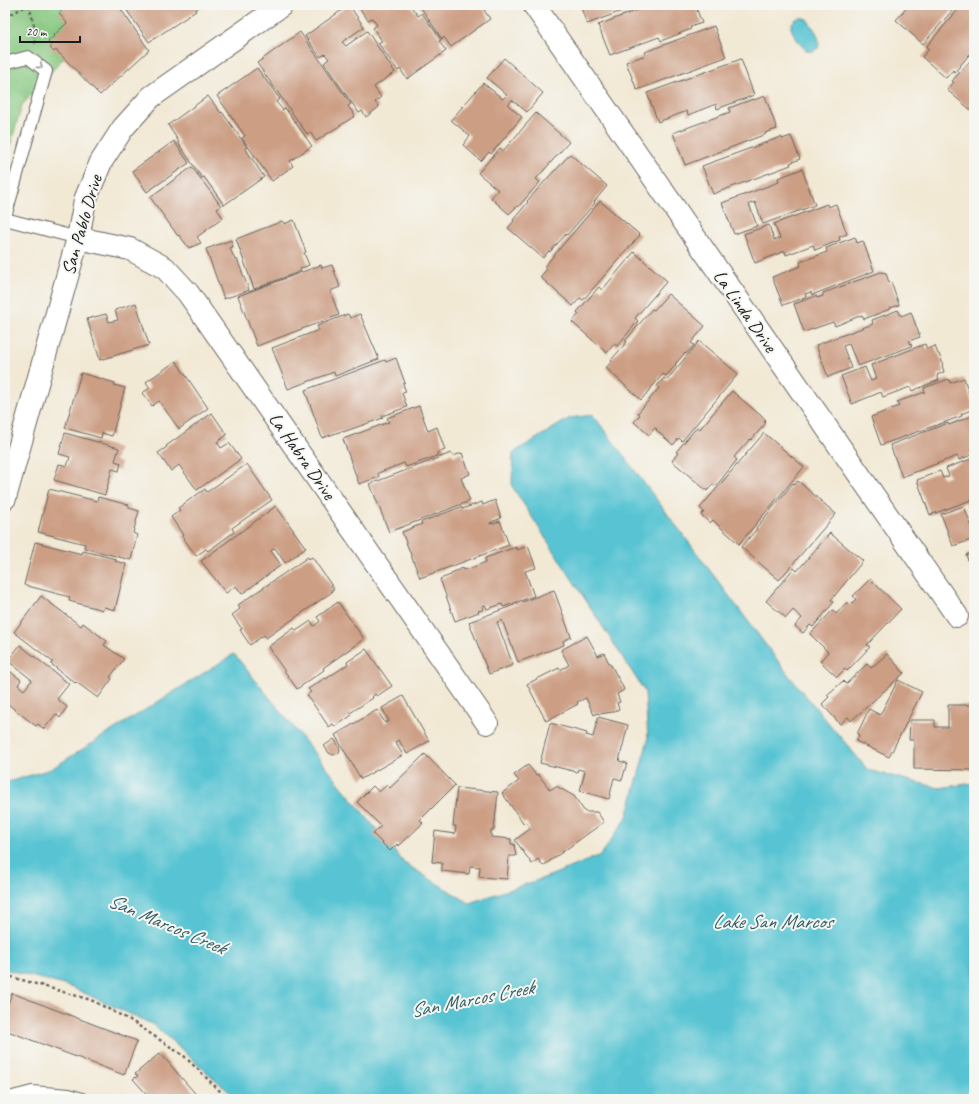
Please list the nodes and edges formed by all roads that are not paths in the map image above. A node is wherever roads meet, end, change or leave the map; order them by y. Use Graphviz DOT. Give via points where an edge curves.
graph roads {
  1 [pos="282,5"];
  2 [pos="534,5"];
  3 [pos="5,63"];
  4 [pos="5,218"];
  5 [pos="78,238"];
  6 [pos="5,498"];
  7 [pos="957,616"];
  8 [pos="487,723"];
  9 [pos="5,1099"];
  10 [pos="82,1099"];
  1 -- 5 [label="street, San Pablo Drive" via="151,98 123,128 101,162 85,200"];
  2 -- 7 [label="street, La Linda Drive"];
  3 -- 4 [label="lane, one-way" via="28,57 46,71"];
  4 -- 5 [label="lane"];
  5 -- 6 [label="street, San Pablo Drive"];
  5 -- 8 [label="street, La Habra Drive" via="130,249 165,268 188,293"];
  9 -- 10 [label="lane" via="32,1092 69,1095"];
}
